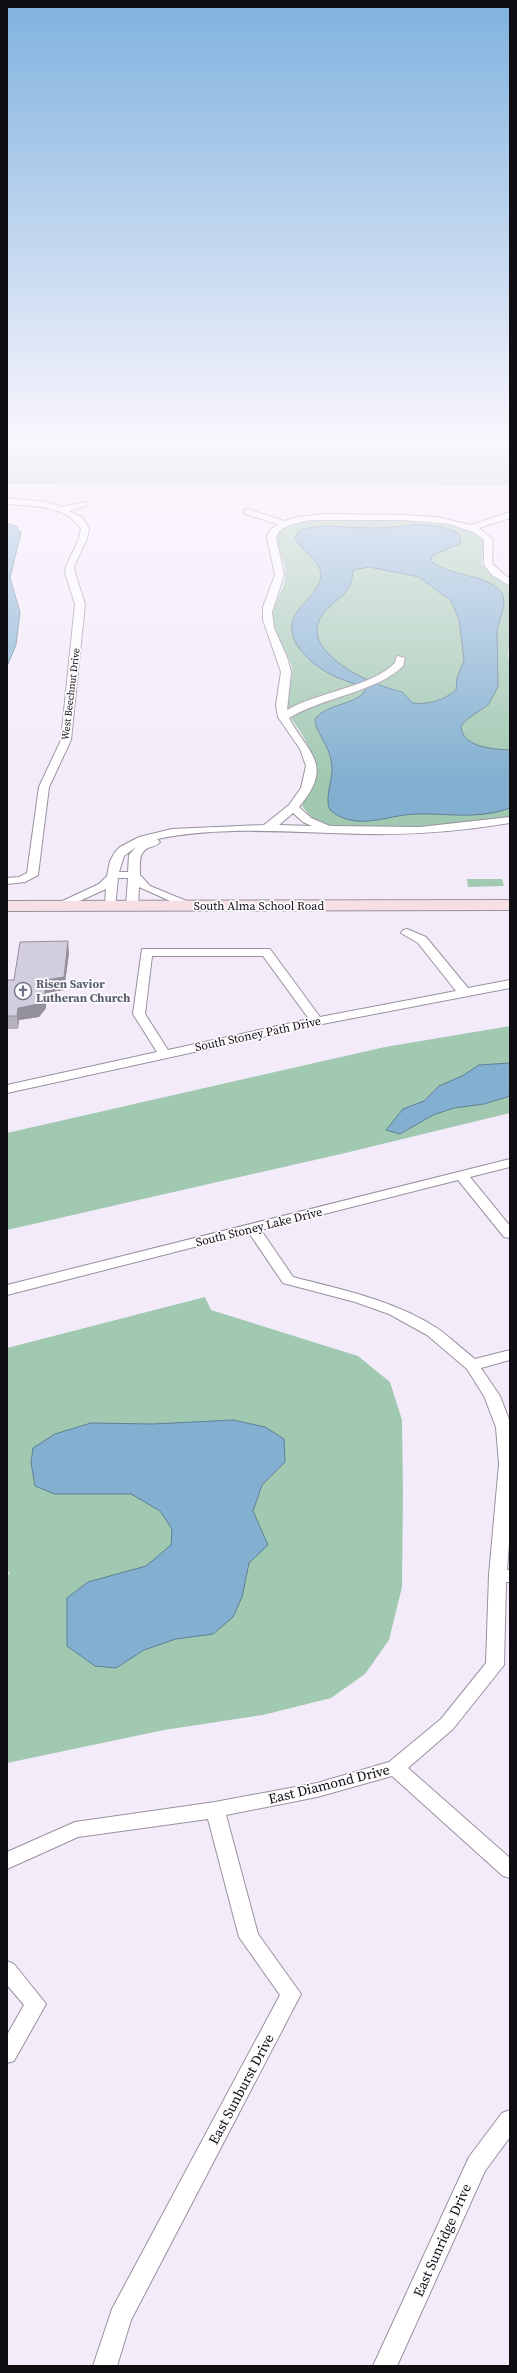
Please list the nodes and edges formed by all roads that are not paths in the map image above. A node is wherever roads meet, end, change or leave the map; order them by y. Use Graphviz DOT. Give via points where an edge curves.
graph roads {
  1 [pos="74,557"];
  2 [pos="277,557"];
  3 [pos="488,557"];
  4 [pos="510,583"];
  5 [pos="400,658"];
  6 [pos="284,717"];
  7 [pos="294,808"];
  8 [pos="510,820"];
  9 [pos="266,829"];
  10 [pos="233,830"];
  11 [pos="332,830"];
  12 [pos="121,852"];
  13 [pos="137,853"];
  14 [pos="133,874"];
  15 [pos="114,875"];
  16 [pos="7,881"];
  17 [pos="510,905"];
  18 [pos="7,906"];
  19 [pos="60,906"];
  20 [pos="112,906"];
  21 [pos="132,906"];
  22 [pos="190,906"];
  23 [pos="407,932"];
  24 [pos="510,984"];
  25 [pos="465,993"];
  26 [pos="317,1022"];
  27 [pos="164,1053"];
  28 [pos="7,1089"];
  29 [pos="510,1163"];
  30 [pos="462,1176"];
  31 [pos="253,1229"];
  32 [pos="509,1234"];
  33 [pos="7,1290"];
  34 [pos="510,1355"];
  35 [pos="472,1366"];
  36 [pos="504,1575"];
  37 [pos="395,1768"];
  38 [pos="215,1810"];
  39 [pos="7,1861"];
  40 [pos="510,1870"];
  41 [pos="7,1970"];
  42 [pos="7,2054"];
  43 [pos="510,2120"];
  44 [pos="105,2366"];
  45 [pos="385,2366"];
  1 -- 16 [label="street, West Beechnut Drive" via="70,573 80,604 66,740 44,787 32,876"];
  2 -- 6 [label="street" via="280,575 267,612 271,634 280,650 286,671 280,705"];
  3 -- 4 [label="street" via="487,563 492,571"];
  5 -- 6 [label="street" via="397,669 316,700"];
  6 -- 7 [label="street" via="308,755 310,776 303,796"];
  7 -- 9 [label="street"];
  7 -- 11 [label="street" via="308,820"];
  8 -- 11 [label="street" via="424,830"];
  9 -- 10 [label="street"];
  9 -- 11 [label="street"];
  10 -- 12 [label="street" via="158,835 140,840"];
  10 -- 13 [label="street" via="222,834 157,841 142,847"];
  12 -- 13 [label="street"];
  12 -- 15 [label="street" via="115,858"];
  13 -- 14 [label="street"];
  14 -- 15 [label="street"];
  14 -- 21 [label="street"];
  14 -- 22 [label="street" via="146,888"];
  15 -- 19 [label="street" via="103,886"];
  15 -- 20 [label="street"];
  17 -- 22 [label="main road, South Alma School Road"];
  18 -- 19 [label="main road, South Alma School Road"];
  19 -- 20 [label="main road, South Alma School Road"];
  20 -- 21 [label="main road, South Alma School Road"];
  21 -- 22 [label="main road, South Alma School Road"];
  23 -- 25 [label="street" via="422,940"];
  24 -- 25 [label="street, South Stoney Path Drive"];
  25 -- 26 [label="street, South Stoney Path Drive"];
  26 -- 27 [label="street, South Stoney Path Drive"];
  26 -- 27 [label="street" via="266,952 146,952 139,1014"];
  27 -- 28 [label="street, South Stoney Path Drive"];
  29 -- 30 [label="street, South Stoney Lake Drive"];
  30 -- 31 [label="street, South Stoney Lake Drive"];
  30 -- 32 [label="street"];
  31 -- 33 [label="street, South Stoney Lake Drive"];
  31 -- 35 [label="street, East Diamond Drive" via="288,1280 394,1311 432,1332"];
  34 -- 35 [label="street"];
  35 -- 36 [label="street, East Diamond Drive" via="492,1396 504,1427 507,1464"];
  36 -- 37 [label="street, East Diamond Drive" via="495,1665 447,1724"];
  37 -- 38 [label="street, East Diamond Drive" via="317,1790"];
  37 -- 40 [label="street"];
  38 -- 39 [label="street, East Diamond Drive" via="75,1830"];
  38 -- 44 [label="street, East Sunburst Drive" via="249,1937 291,1994 120,2317"];
  41 -- 42 [label="street" via="36,2004"];
  43 -- 45 [label="street, East Sunridge Drive" via="477,2164"];
}
